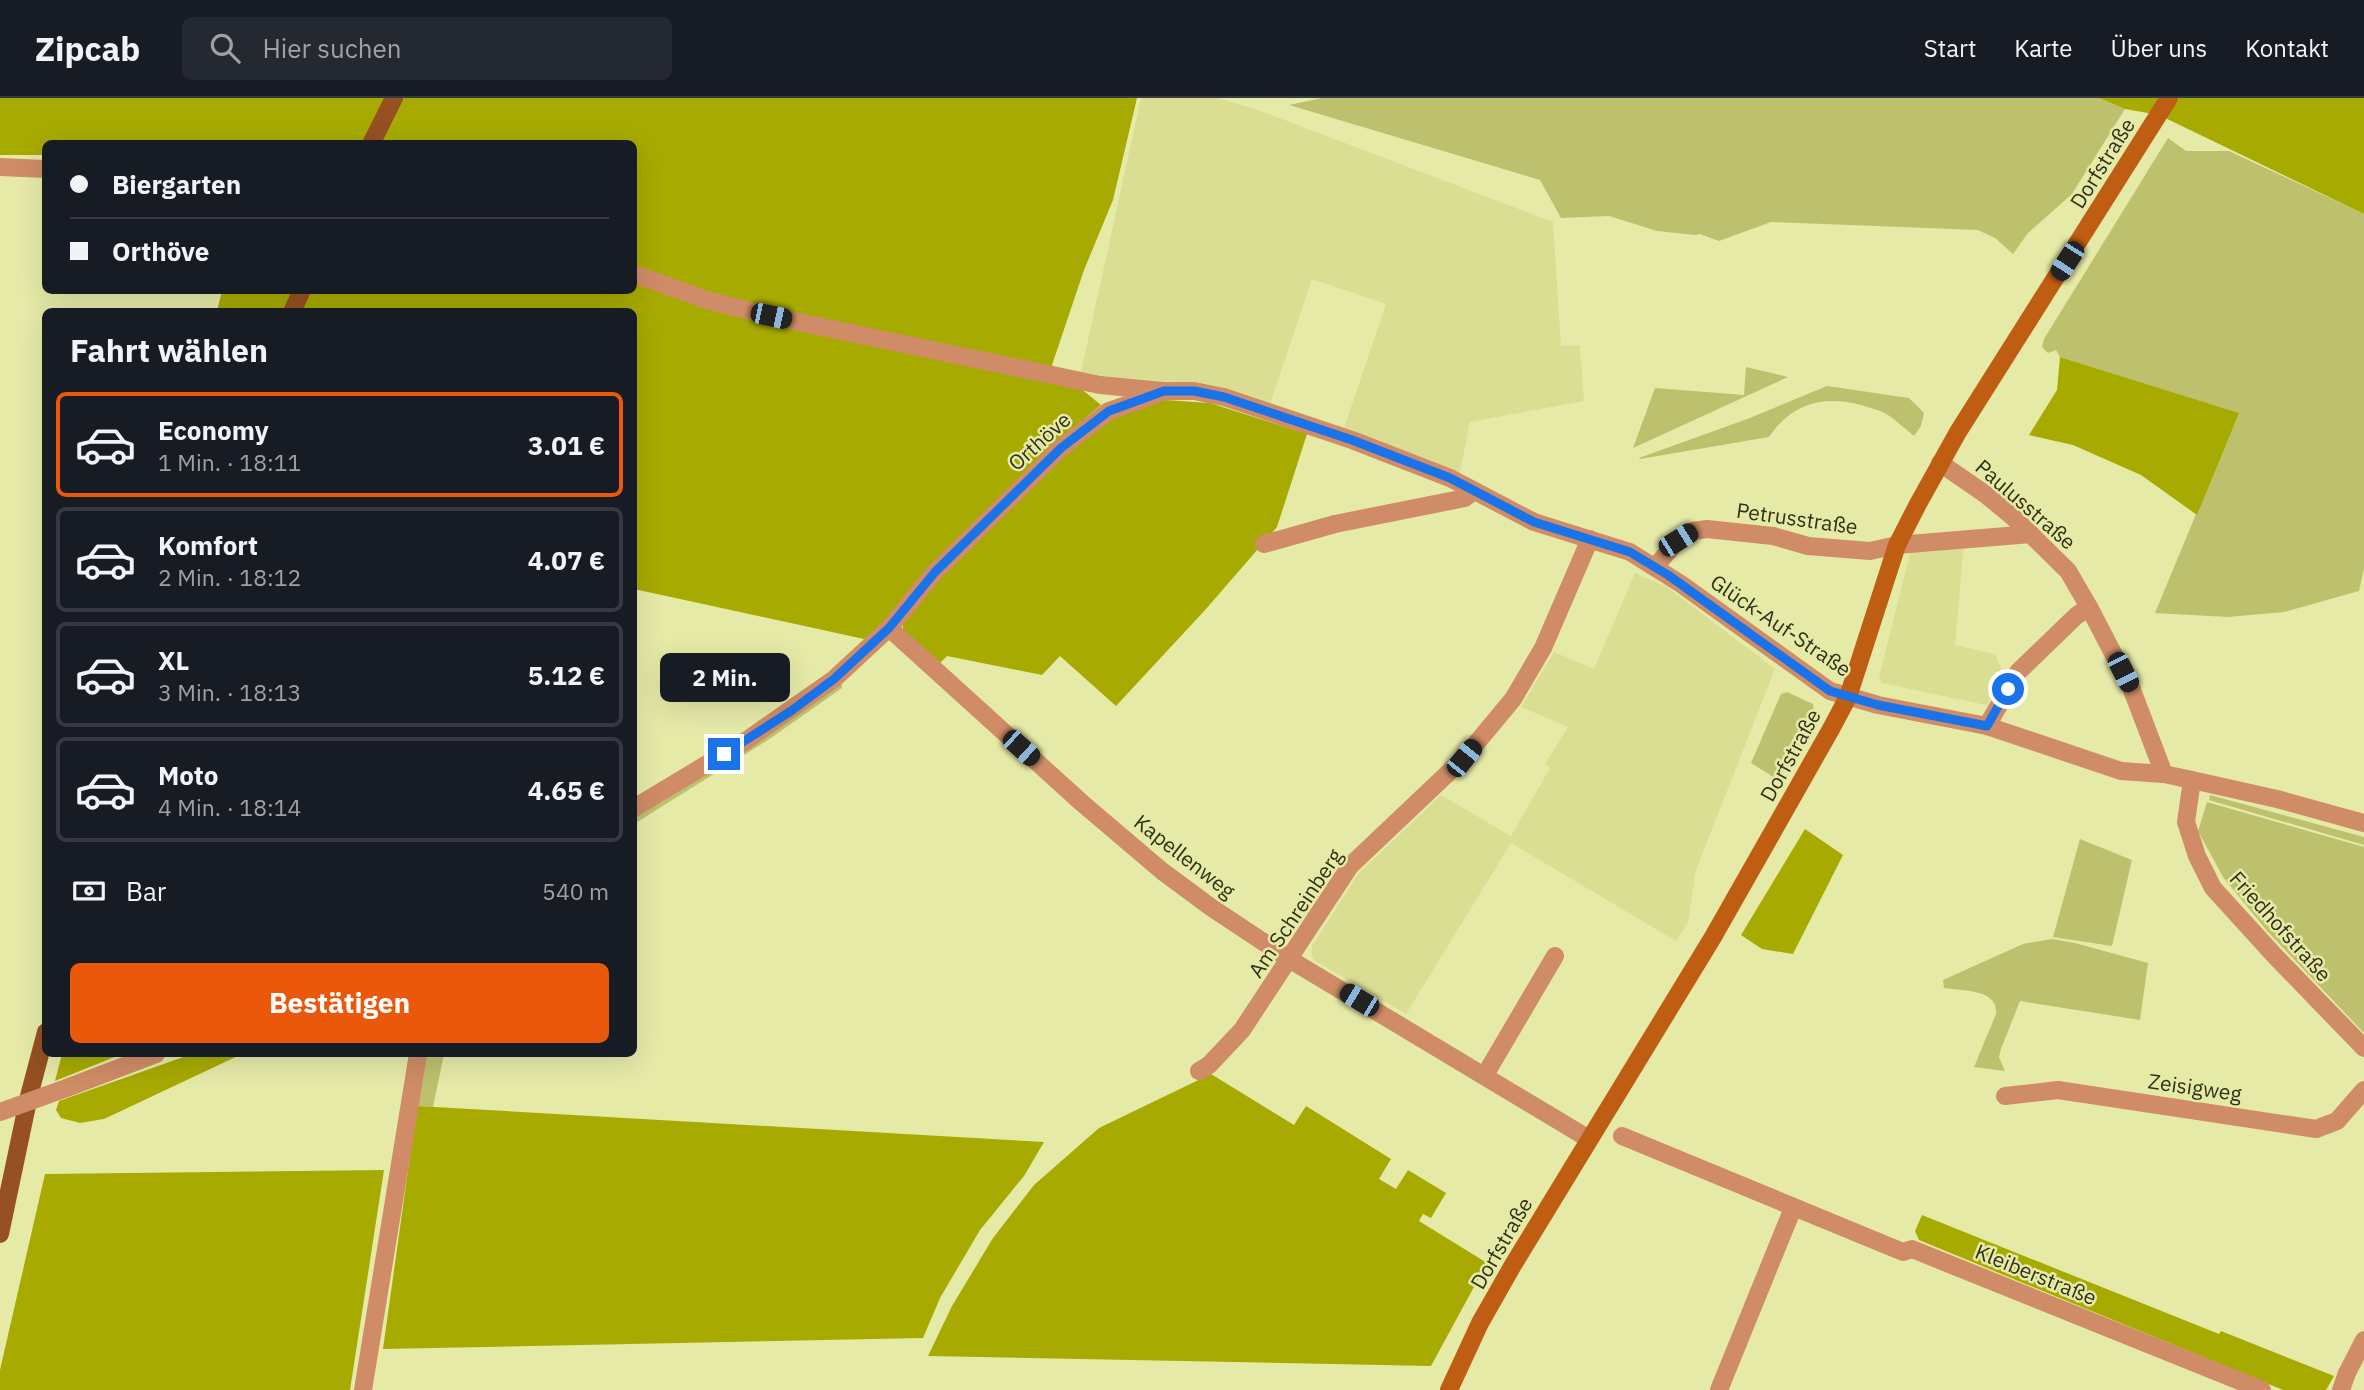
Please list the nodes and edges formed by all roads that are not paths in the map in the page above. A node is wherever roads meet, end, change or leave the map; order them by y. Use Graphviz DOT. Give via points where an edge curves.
graph roads {
  1 [pos="394,98"];
  2 [pos="2169,98"];
  3 [pos="373,140"];
  4 [pos="0,167"];
  5 [pos="42,169"];
  6 [pos="637,275"];
  7 [pos="1164,391"];
  8 [pos="1940,463"];
  9 [pos="1474,491"];
  10 [pos="2031,534"];
  11 [pos="1590,539"];
  12 [pos="1264,544"];
  13 [pos="1897,545"];
  14 [pos="1655,567"];
  15 [pos="2089,607"];
  16 [pos="889,628"];
  17 [pos="1848,697"];
  18 [pos="1987,726"];
  19 [pos="2164,774"];
  20 [pos="2192,780"];
  21 [pos="637,806"];
  22 [pos="2364,823"];
  23 [pos="1555,956"];
  24 [pos="1289,959"];
  25 [pos="42,1047"];
  26 [pos="2364,1048"];
  27 [pos="148,1057"];
  28 [pos="418,1057"];
  29 [pos="1199,1071"];
  30 [pos="1485,1075"];
  31 [pos="2364,1090"];
  32 [pos="2005,1096"];
  33 [pos="0,1112"];
  34 [pos="1622,1136"];
  35 [pos="1589,1139"];
  36 [pos="1793,1208"];
  37 [pos="0,1234"];
  38 [pos="2364,1340"];
  39 [pos="363,1390"];
  40 [pos="1449,1390"];
  41 [pos="1720,1390"];
  42 [pos="2262,1390"];
  43 [pos="2341,1390"];
  1 -- 3 [label="main road"];
  2 -- 8 [label="street, Dorfstraße"];
  4 -- 5 [label="street"];
  6 -- 7 [label="street, Orthöve" via="771,316 1100,385"];
  7 -- 9 [label="street, Glück-Auf-Straße" via="1224,397 1352,440"];
  7 -- 16 [label="street, Orthöve" via="1109,411 1061,448 935,572"];
  8 -- 10 [label="street, Paulusstraße"];
  8 -- 13 [label="street, Dorfstraße"];
  9 -- 11 [label="street, Glück-Auf-Straße" via="1534,522"];
  9 -- 12 [label="street" via="1465,498 1335,523"];
  10 -- 13 [label="street, Petrusstraße"];
  10 -- 15 [label="street, Paulusstraße" via="2068,571"];
  11 -- 14 [label="street, Glück-Auf-Straße" via="1630,552"];
  11 -- 24 [label="street, Am Schreinberg" via="1543,648 1513,699 1464,758 1350,866"];
  13 -- 14 [label="street, Petrusstraße" via="1870,551 1832,549 1773,536 1707,529 1678,540"];
  13 -- 17 [label="street, Dorfstraße"];
  14 -- 17 [label="street, Glück-Auf-Straße" via="1830,691"];
  15 -- 18 [label="street" via="2018,672"];
  15 -- 19 [label="street, Paulusstraße" via="2132,690"];
  16 -- 21 [label="street, Orthöve" via="802,703"];
  16 -- 24 [label="street, Kapellenweg" via="1152,863"];
  17 -- 18 [label="street, Glück-Auf-Straße"];
  17 -- 35 [label="street, Dorfstraße" via="1713,937"];
  18 -- 19 [label="street, Glück-Auf-Straße" via="2121,771"];
  19 -- 20 [label="street, Glück-Auf-Straße"];
  20 -- 22 [label="street, Glück-Auf-Straße"];
  20 -- 26 [label="street, Friedhofstraße" via="2186,822 2213,888"];
  23 -- 30 [label="street"];
  24 -- 29 [label="street, Am Schreinberg" via="1242,1030"];
  24 -- 30 [label="street, Kapellenweg"];
  25 -- 37 [label="main road"];
  27 -- 33 [label="street, bridge"];
  28 -- 39 [label="street"];
  30 -- 35 [label="street, Kapellenweg"];
  31 -- 32 [label="street, Zeisigweg" via="2337,1121 2316,1129 2058,1090"];
  34 -- 36 [label="street, Kleiberstraße"];
  35 -- 40 [label="street, Dorfstraße" via="1487,1312"];
  36 -- 41 [label="street"];
  36 -- 42 [label="street, Kleiberstraße" via="1903,1252 1912,1249"];
  38 -- 43 [label="street"];
}
